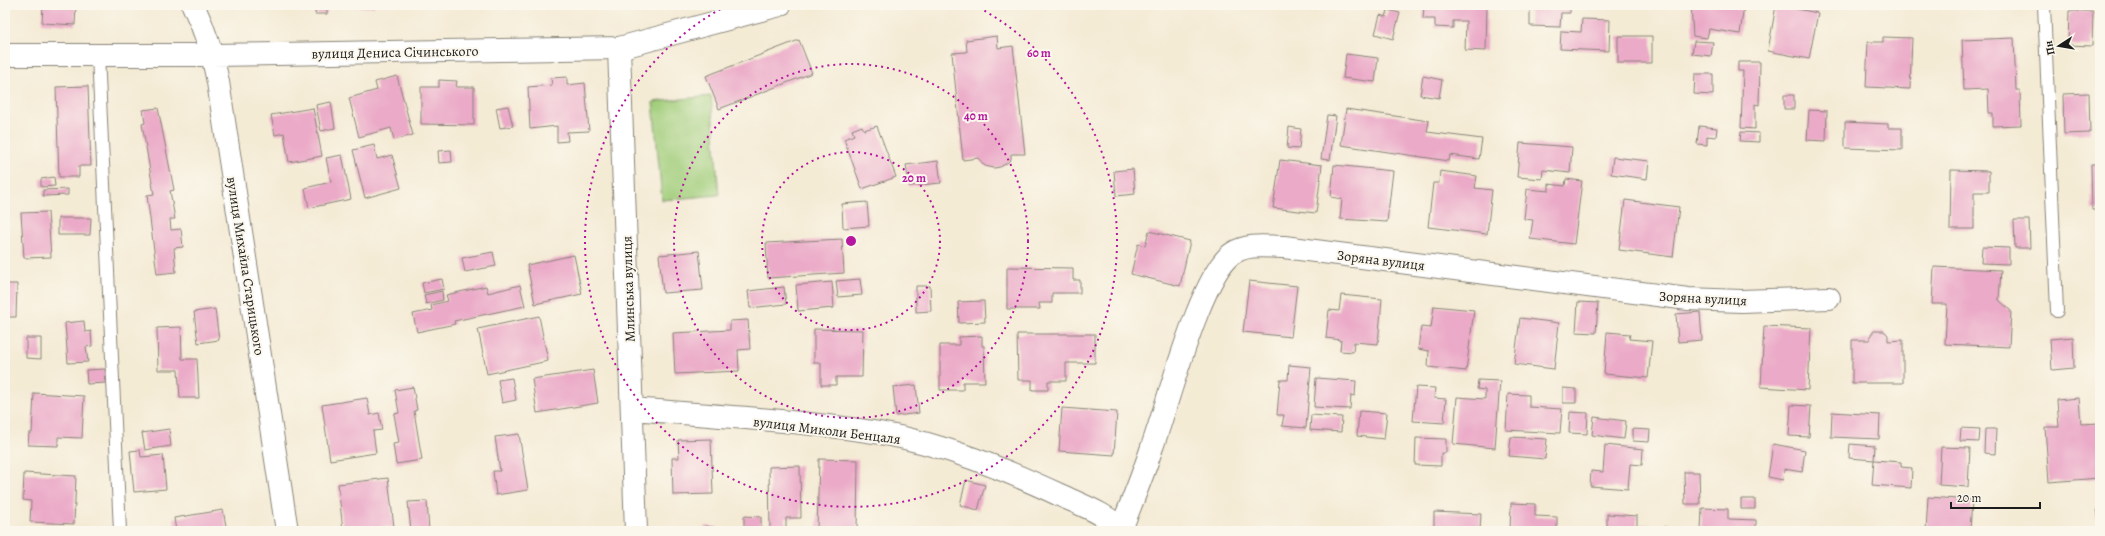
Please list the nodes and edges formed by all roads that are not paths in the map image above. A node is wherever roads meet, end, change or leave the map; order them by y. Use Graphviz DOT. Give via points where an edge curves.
graph roads {
  1 [pos="193,5"];
  2 [pos="780,5"];
  3 [pos="2044,5"];
  4 [pos="619,48"];
  5 [pos="5,55"];
  6 [pos="98,55"];
  7 [pos="213,56"];
  8 [pos="1829,298"];
  9 [pos="2057,311"];
  10 [pos="633,409"];
  11 [pos="1121,530"];
  12 [pos="120,531"];
  13 [pos="287,531"];
  14 [pos="636,531"];
  1 -- 7 [label="street, вулиця Михайла Старицького" via="205,30"];
  2 -- 4 [label="street, вулиця Дениса Січинського"];
  3 -- 9 [label="lane"];
  4 -- 7 [label="street, вулиця Дениса Січинського"];
  4 -- 10 [label="street, Млинська вулиця"];
  5 -- 6 [label="street, вулиця Дениса Січинського"];
  6 -- 7 [label="street, вулиця Дениса Січинського"];
  6 -- 12 [label="lane"];
  7 -- 13 [label="street, вулиця Михайла Старицького"];
  8 -- 11 [label="street, Зоряна вулиця" via="1741,301 1688,299 1284,247 1257,246 1241,249 1221,264 1209,288 1176,370 1153,446"];
  10 -- 11 [label="street, вулиця Миколи Бенцаля" via="827,427 880,434 932,446 974,459 1041,486 1099,514"];
  10 -- 14 [label="street, Млинська вулиця"];
}
